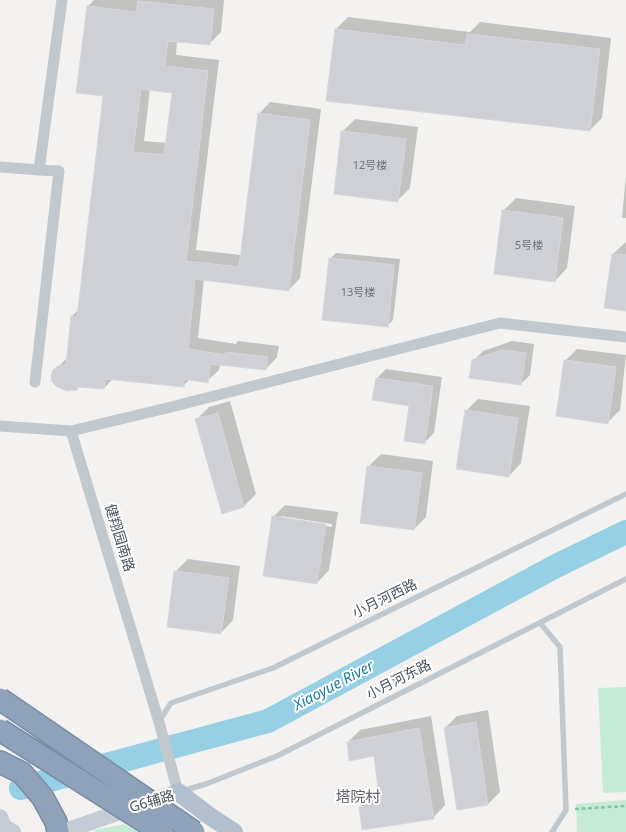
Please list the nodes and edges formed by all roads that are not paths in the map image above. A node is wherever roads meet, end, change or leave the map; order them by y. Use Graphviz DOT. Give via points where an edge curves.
graph roads {
  1 [pos="62,0"];
  2 [pos="0,167"];
  3 [pos="39,170"];
  4 [pos="626,336"];
  5 [pos="35,382"];
  6 [pos="0,426"];
  7 [pos="71,431"];
  8 [pos="626,494"];
  9 [pos="626,579"];
  10 [pos="540,623"];
  11 [pos="0,699"];
  12 [pos="158,722"];
  13 [pos="0,730"];
  14 [pos="0,762"];
  15 [pos="178,792"];
  16 [pos="0,816"];
  17 [pos="13,832"];
  18 [pos="58,832"];
  19 [pos="62,832"];
  20 [pos="161,832"];
  21 [pos="194,832"];
  22 [pos="234,832"];
  23 [pos="552,832"];
  1 -- 3 [label="street"];
  2 -- 3 [label="street"];
  3 -- 5 [label="street" via="59,171"];
  4 -- 7 [label="street" via="500,323"];
  6 -- 7 [label="street"];
  7 -- 12 [label="street, 健翔园南路"];
  8 -- 12 [label="lane, 小月河西路" via="273,668 171,703"];
  9 -- 10 [label="lane, 小月河东路"];
  10 -- 15 [label="lane, 小月河东路" via="277,756"];
  10 -- 23 [label="lane" via="560,648 566,810"];
  11 -- 21 [label="highway, bridge"];
  12 -- 15 [label="street, 健翔园南路"];
  13 -- 20 [label="highway, bridge"];
  14 -- 18 [label="highway" via="22,773 43,798"];
  15 -- 19 [label="street, G6辅路"];
  15 -- 22 [label="main road, G6辅路"];
  16 -- 17 [label="street" via="4,827"];
}
